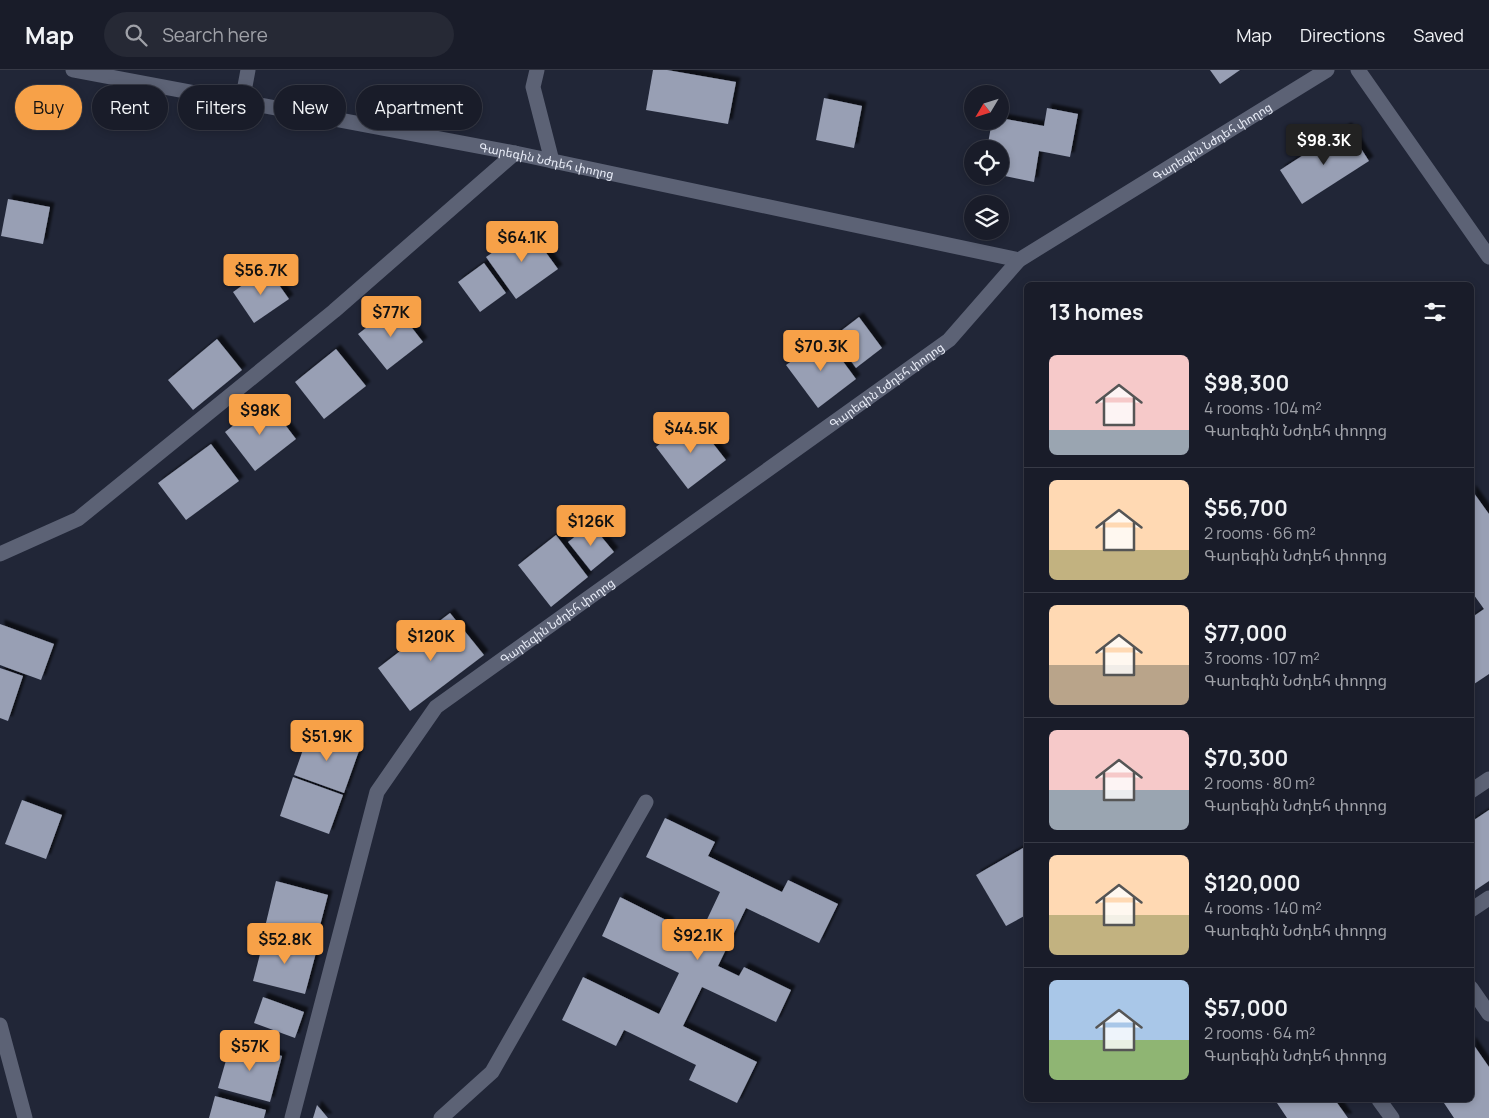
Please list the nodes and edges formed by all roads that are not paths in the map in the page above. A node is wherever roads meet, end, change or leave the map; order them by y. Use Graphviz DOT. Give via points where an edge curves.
graph roads {
  1 [pos="73,70"];
  2 [pos="248,70"];
  3 [pos="537,70"];
  4 [pos="1327,70"];
  5 [pos="1358,70"];
  6 [pos="245,85"];
  7 [pos="178,90"];
  8 [pos="264,106"];
  9 [pos="515,153"];
  10 [pos="552,161"];
  11 [pos="1489,257"];
  12 [pos="1019,260"];
  13 [pos="0,554"];
  14 [pos="1489,779"];
  15 [pos="1474,788"];
  16 [pos="646,802"];
  17 [pos="1489,898"];
  18 [pos="1474,908"];
  19 [pos="1474,992"];
  20 [pos="1489,1014"];
  21 [pos="0,1025"];
  22 [pos="1380,1102"];
  23 [pos="25,1118"];
  24 [pos="292,1118"];
  25 [pos="441,1118"];
  26 [pos="1392,1118"];
  1 -- 7 [label="street, Գարեգին Նժդեհ փողոց"];
  2 -- 6 [label="street"];
  3 -- 10 [label="street" via="533,87"];
  4 -- 12 [label="street, Գարեգին Նժդեհ փողոց"];
  5 -- 11 [label="street"];
  8 -- 9 [label="street, Գարեգին Նժդեհ փողոց"];
  9 -- 10 [label="street, Գարեգին Նժդեհ փողոց"];
  9 -- 13 [label="street" via="334,311 78,519"];
  10 -- 12 [label="street, Գարեգին Նժդեհ փողոց"];
  12 -- 24 [label="street, Գարեգին Նժդեհ փողոց" via="950,340 436,708 377,792"];
  14 -- 15 [label="street"];
  16 -- 25 [label="street" via="492,1072"];
  17 -- 18 [label="street"];
  19 -- 20 [label="street"];
  21 -- 23 [label="street"];
  22 -- 26 [label="street"];
}
